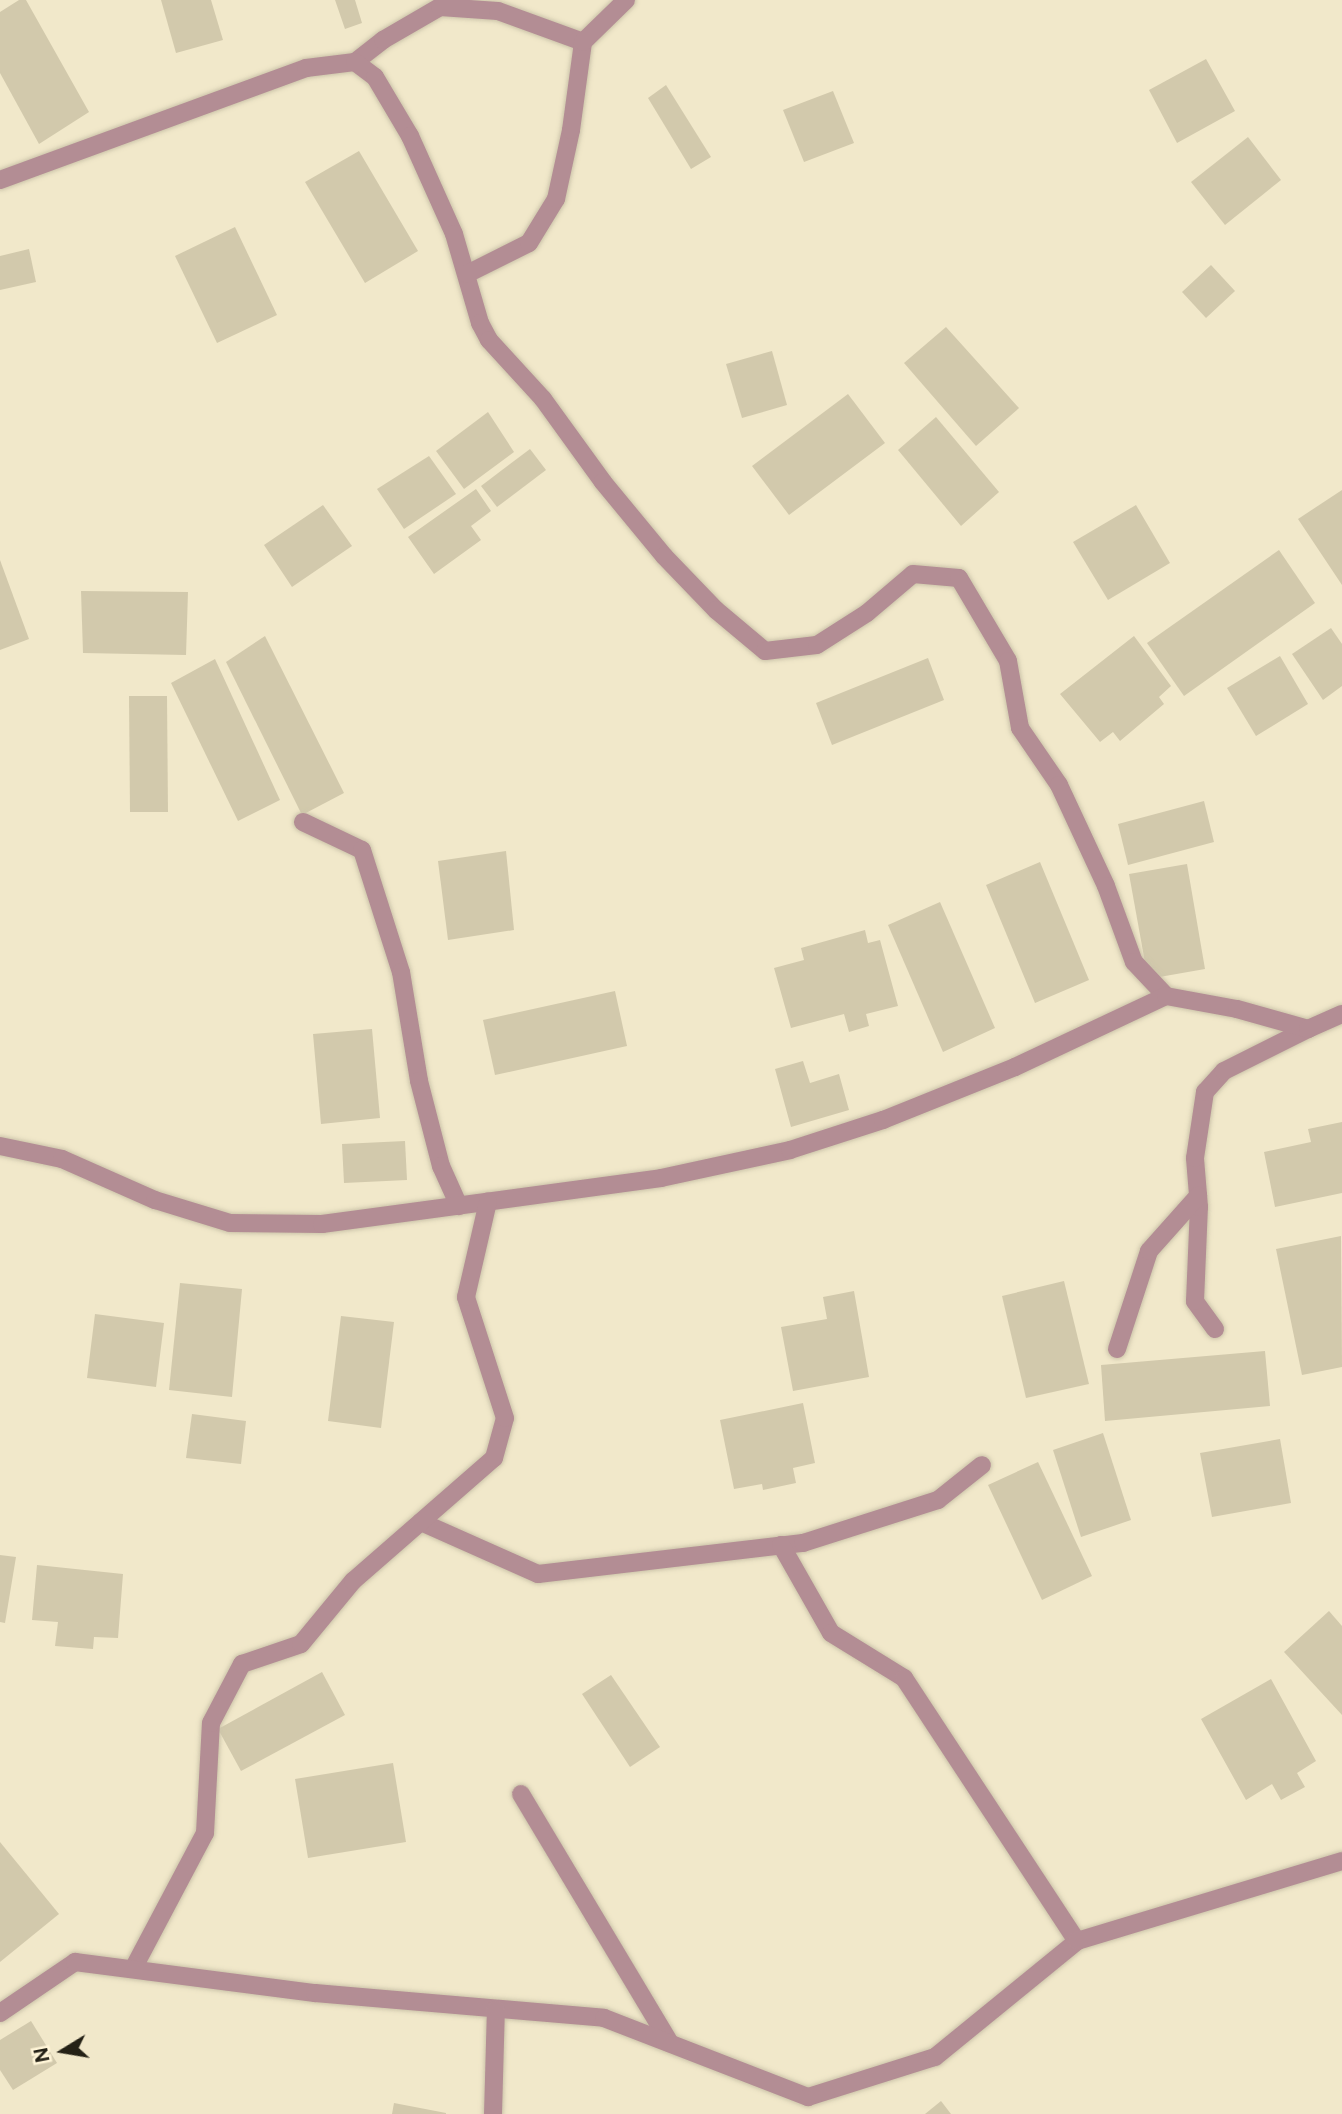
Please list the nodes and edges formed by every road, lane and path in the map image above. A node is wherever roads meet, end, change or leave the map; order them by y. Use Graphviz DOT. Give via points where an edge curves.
graph roads {
  1 [pos="626,0"];
  2 [pos="583,42"];
  3 [pos="355,62"];
  4 [pos="0,180"];
  5 [pos="467,274"];
  6 [pos="303,822"];
  7 [pos="1166,996"];
  8 [pos="1342,1014"];
  9 [pos="1308,1029"];
  10 [pos="0,1146"];
  11 [pos="1198,1196"];
  12 [pos="488,1202"];
  13 [pos="460,1206"];
  14 [pos="1215,1329"];
  15 [pos="1117,1349"];
  16 [pos="982,1465"];
  17 [pos="421,1522"];
  18 [pos="781,1545"];
  19 [pos="521,1794"];
  20 [pos="1342,1861"];
  21 [pos="1077,1941"];
  22 [pos="133,1969"];
  23 [pos="496,2009"];
  24 [pos="0,2013"];
  25 [pos="670,2043"];
  26 [pos="493,2114"];
  1 -- 2 [label="street"];
  2 -- 3 [label="street" via="498,11 440,7"];
  2 -- 5 [label="street" via="556,199 529,243"];
  3 -- 4 [label="street" via="306,68"];
  3 -- 5 [label="street" via="375,77 410,136"];
  5 -- 7 [label="street" via="489,340 543,399 664,556 716,610 765,651 817,645 867,613 912,574 959,578 1008,661 1020,728 1059,785 1106,886 1134,962"];
  6 -- 13 [label="street" via="362,850 401,972 419,1081 441,1166"];
  7 -- 9 [label="street"];
  7 -- 12 [label="street" via="1015,1067 883,1120 790,1150 661,1178"];
  8 -- 9 [label="street"];
  9 -- 11 [label="street" via="1224,1071 1205,1092 1195,1158"];
  10 -- 13 [label="street" via="62,1159 155,1200 230,1223 322,1224"];
  11 -- 14 [label="street" via="1195,1301"];
  11 -- 15 [label="street" via="1149,1251"];
  12 -- 13 [label="street"];
  12 -- 17 [label="street" via="466,1297 505,1418 494,1458"];
  16 -- 18 [label="street" via="938,1500"];
  17 -- 18 [label="street" via="538,1574"];
  17 -- 22 [label="street" via="353,1581 301,1644 242,1664 211,1723 205,1833"];
  18 -- 21 [label="street" via="831,1633 904,1678"];
  19 -- 25 [label="street"];
  20 -- 21 [label="street"];
  21 -- 25 [label="street" via="934,2057 808,2097"];
  22 -- 23 [label="street" via="315,1993"];
  22 -- 24 [label="street" via="75,1962"];
  23 -- 25 [label="street" via="604,2018"];
  23 -- 26 [label="street"];
}
